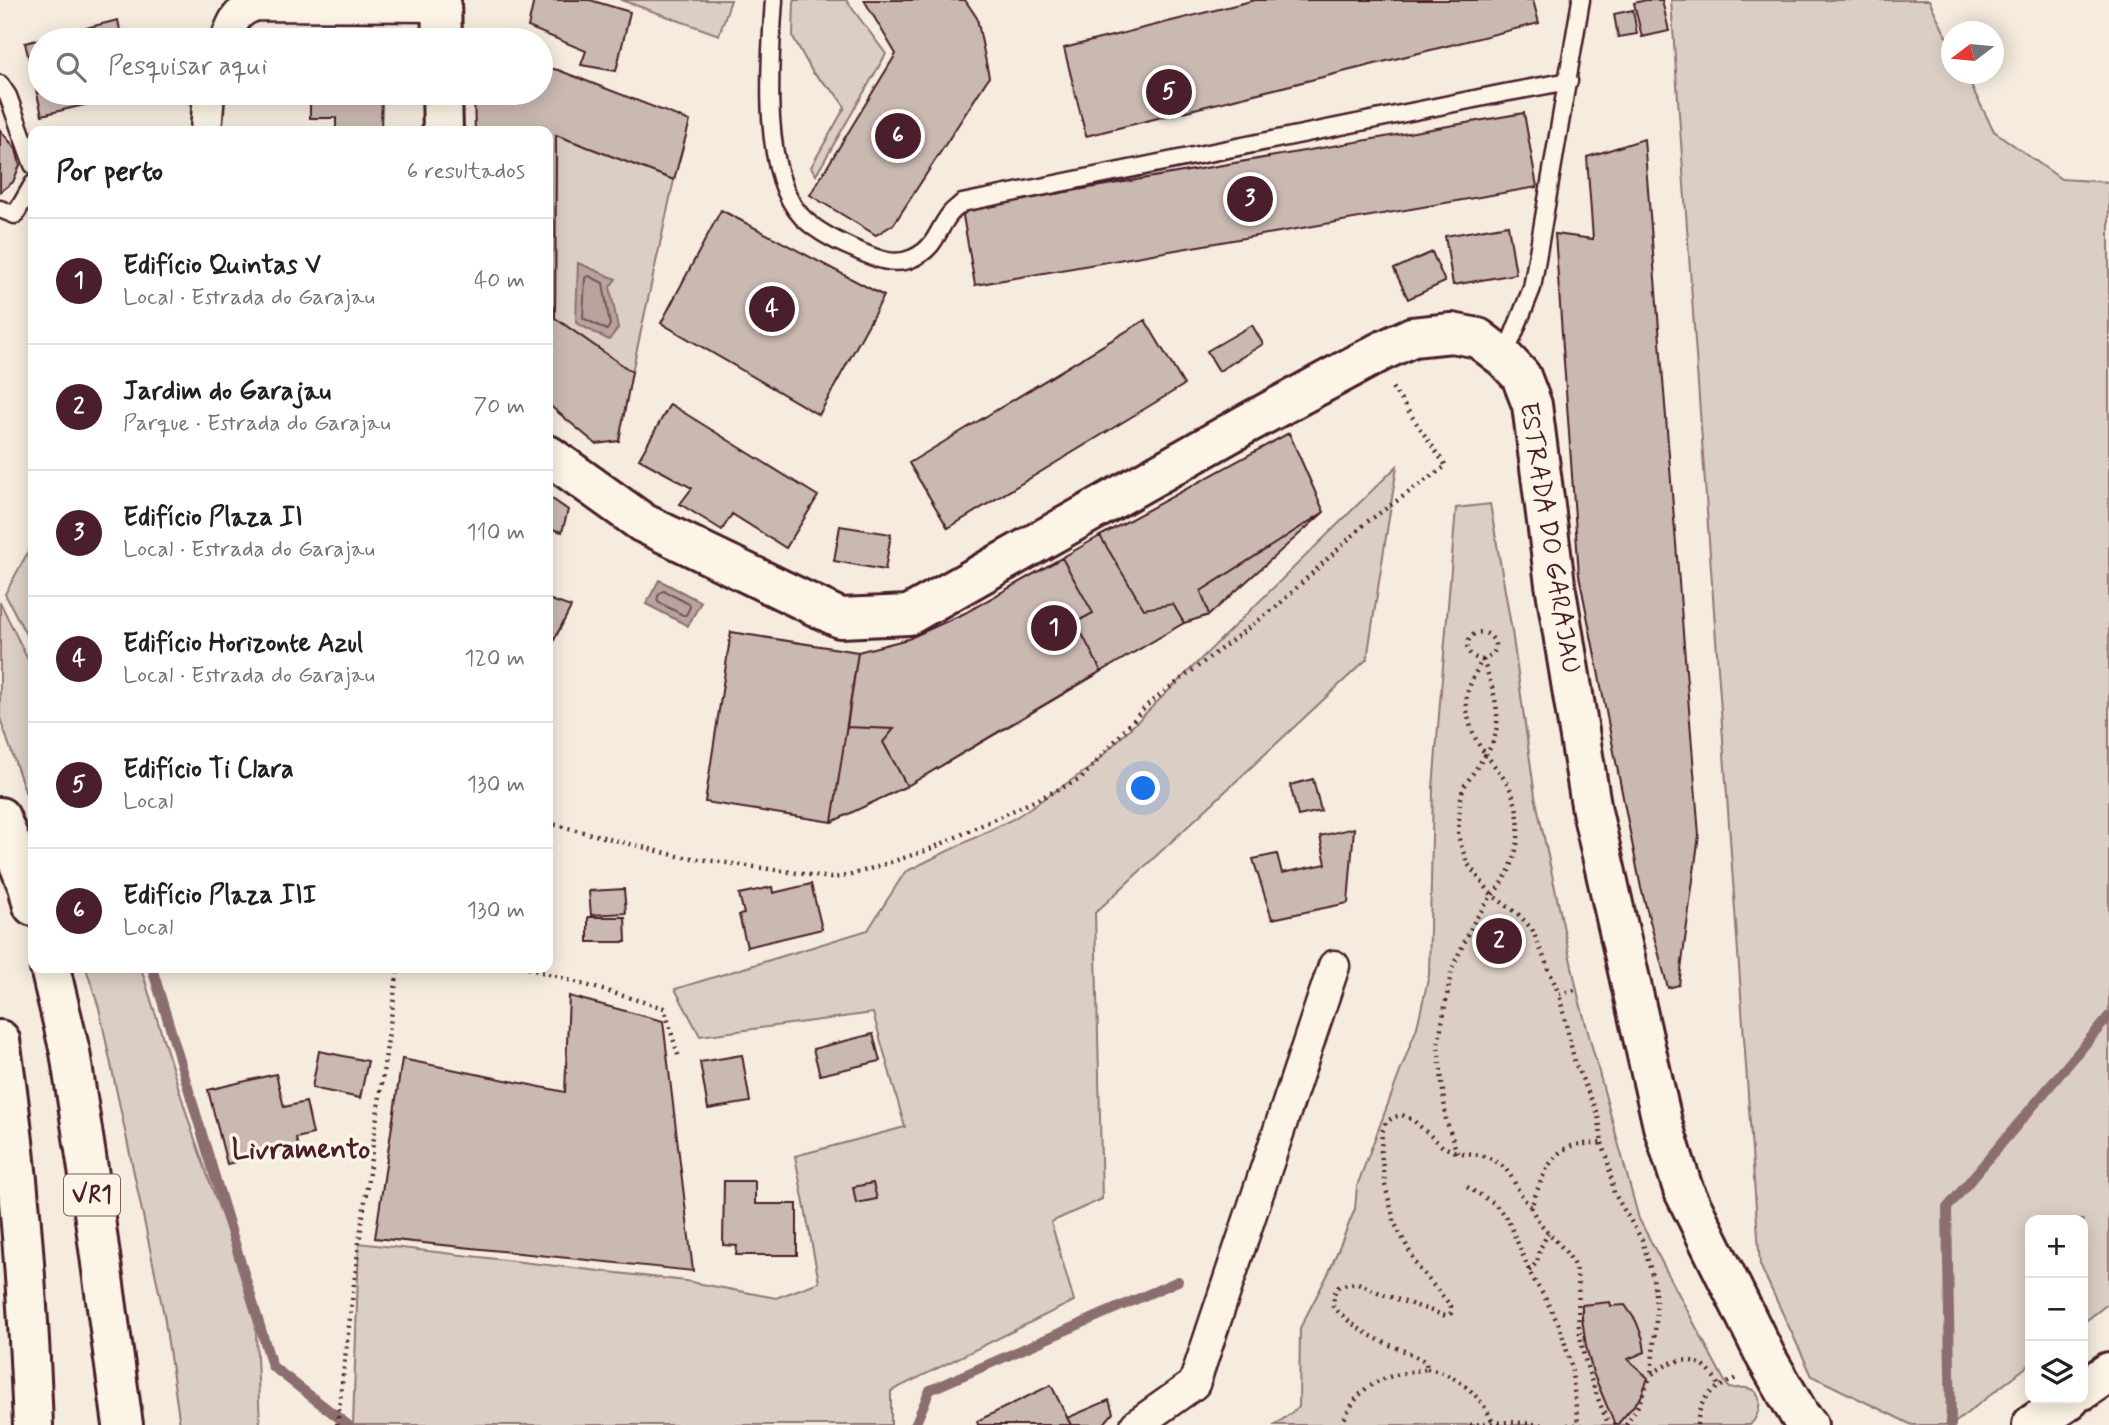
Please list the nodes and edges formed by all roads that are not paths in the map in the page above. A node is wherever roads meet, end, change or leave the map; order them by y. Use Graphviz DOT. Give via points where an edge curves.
graph roads {
  1 [pos="774,0"];
  2 [pos="1581,0"];
  3 [pos="441,15"];
  4 [pos="230,28"];
  5 [pos="1569,81"];
  6 [pos="0,84"];
  7 [pos="208,105"];
  8 [pos="442,105"];
  9 [pos="206,126"];
  10 [pos="443,126"];
  11 [pos="28,152"];
  12 [pos="28,193"];
  13 [pos="0,209"];
  14 [pos="1504,358"];
  15 [pos="553,459"];
  16 [pos="0,817"];
  17 [pos="28,886"];
  18 [pos="1334,966"];
  19 [pos="51,973"];
  20 [pos="0,1040"];
  21 [pos="2109,1372"];
  22 [pos="2088,1387"];
  23 [pos="2063,1404"];
  24 [pos="1797,1422"];
  25 [pos="33,1425"];
  26 [pos="122,1425"];
  27 [pos="1136,1425"];
  28 [pos="2032,1425"];
  1 -- 5 [label="lane" via="769,71 775,163 790,201 803,218 837,241 880,260 897,262 914,258 935,241 949,214 962,203"];
  2 -- 5 [label="lane"];
  3 -- 4 [label="street" via="255,5 234,18"];
  5 -- 14 [label="lane" via="1532,288"];
  6 -- 11 [label="lane"];
  7 -- 9 [label="street"];
  8 -- 10 [label="main road"];
  12 -- 13 [label="lane" via="15,215"];
  14 -- 15 [label="main road, ESTRADA DO GARAJAU" via="1478,338 1452,333 1412,337 1248,422 909,615 840,618 643,523"];
  14 -- 24 [label="main road, ESTRADA DO GARAJAU" via="1521,376 1532,405 1592,811 1663,1126 1683,1189"];
  16 -- 17 [label="main road"];
  18 -- 27 [label="street" via="1194,1384"];
  19 -- 26 [label="main road, VR1" via="72,1065"];
  20 -- 25 [label="main road" via="18,1192"];
  21 -- 22 [label="main road"];
  23 -- 28 [label="main road"];
}
